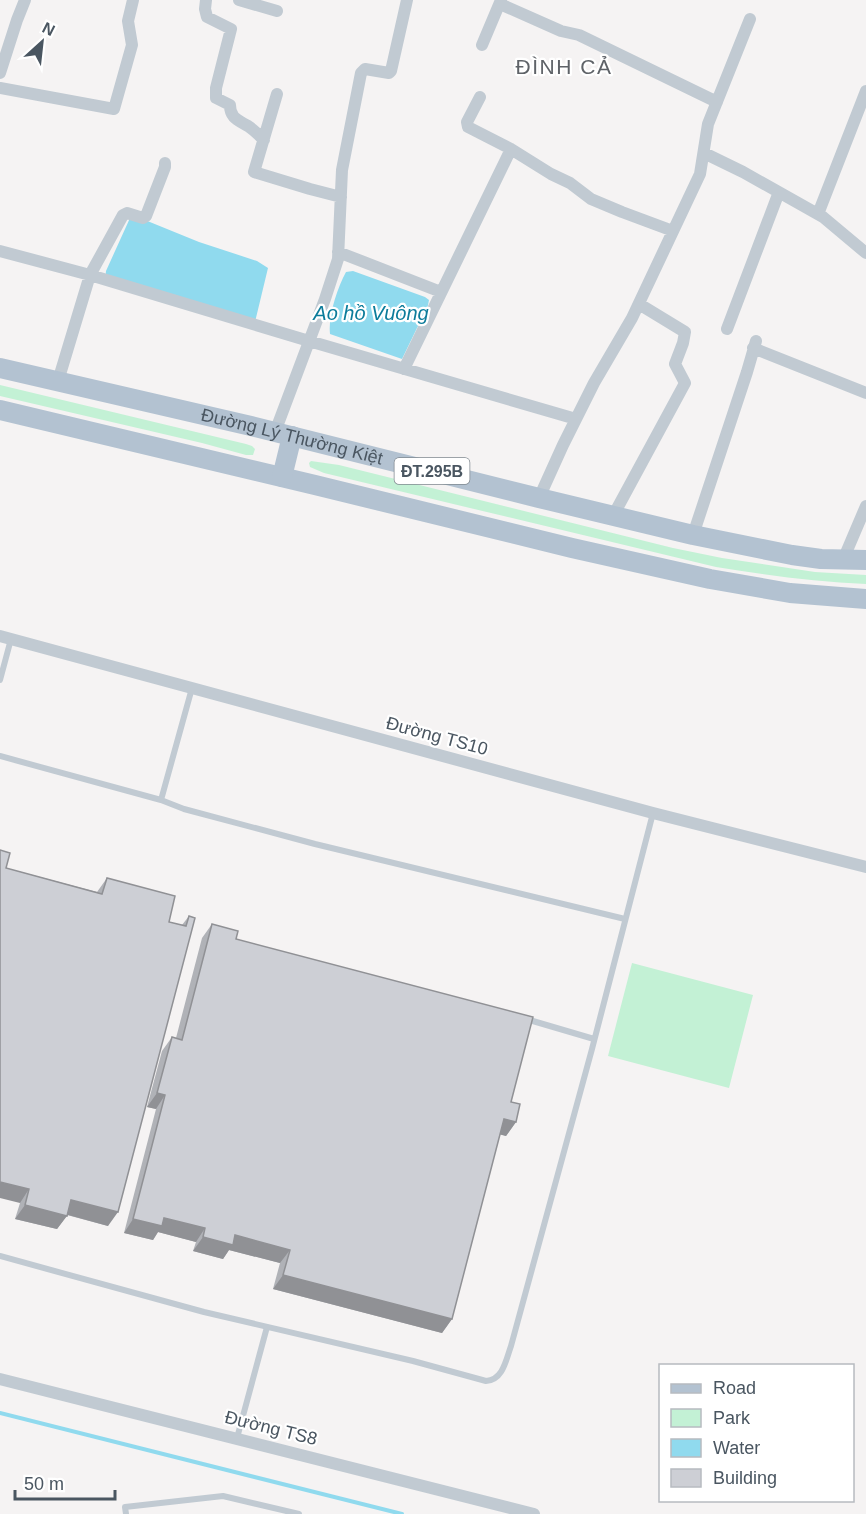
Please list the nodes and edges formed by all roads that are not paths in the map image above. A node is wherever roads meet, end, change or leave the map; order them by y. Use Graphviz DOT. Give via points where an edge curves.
graph roads {
  1 [pos="25,0"];
  2 [pos="133,0"];
  3 [pos="206,0"];
  4 [pos="239,0"];
  5 [pos="407,0"];
  6 [pos="501,2"];
  7 [pos="277,11"];
  8 [pos="750,19"];
  9 [pos="482,45"];
  10 [pos="0,73"];
  11 [pos="0,88"];
  12 [pos="866,91"];
  13 [pos="277,94"];
  14 [pos="480,97"];
  15 [pos="717,102"];
  16 [pos="264,140"];
  17 [pos="511,149"];
  18 [pos="704,153"];
  19 [pos="165,163"];
  20 [pos="779,192"];
  21 [pos="341,197"];
  22 [pos="818,214"];
  23 [pos="673,231"];
  24 [pos="0,252"];
  25 [pos="338,252"];
  26 [pos="866,253"];
  27 [pos="90,275"];
  28 [pos="441,292"];
  29 [pos="639,304"];
  30 [pos="727,329"];
  31 [pos="309,341"];
  32 [pos="0,368"];
  33 [pos="404,369"];
  34 [pos="58,381"];
  35 [pos="866,393"];
  36 [pos="0,410"];
  37 [pos="576,419"];
  38 [pos="283,434"];
  39 [pos="282,477"];
  40 [pos="539,498"];
  41 [pos="866,506"];
  42 [pos="614,516"];
  43 [pos="693,535"];
  44 [pos="843,560"];
  45 [pos="866,560"];
  46 [pos="866,599"];
  47 [pos="6,637"];
  48 [pos="0,680"];
  49 [pos="192,688"];
  50 [pos="0,756"];
  51 [pos="161,800"];
  52 [pos="653,813"];
  53 [pos="866,867"];
  54 [pos="625,919"];
  55 [pos="518,1016"];
  56 [pos="594,1040"];
  57 [pos="0,1256"];
  58 [pos="267,1327"];
  59 [pos="0,1379"];
  60 [pos="237,1438"];
  61 [pos="126,1514"];
  62 [pos="299,1514"];
  63 [pos="534,1514"];
  1 -- 10 [label="street"];
  2 -- 11 [label="street" via="128,21 132,45 114,110"];
  3 -- 16 [label="street" via="207,17 231,29 216,98 230,105 233,118"];
  4 -- 7 [label="street"];
  5 -- 21 [label="street" via="391,71 365,69 361,74 342,170"];
  6 -- 9 [label="street"];
  6 -- 15 [label="street"];
  8 -- 15 [label="street"];
  12 -- 22 [label="street"];
  13 -- 16 [label="street"];
  14 -- 17 [label="street" via="466,122 468,127"];
  15 -- 18 [label="street" via="708,124"];
  16 -- 21 [label="street" via="254,172"];
  17 -- 23 [label="street" via="591,199"];
  17 -- 28 [label="street"];
  18 -- 20 [label="street"];
  18 -- 23 [label="street" via="700,174"];
  19 -- 27 [label="street" via="146,216 123,215"];
  20 -- 22 [label="street"];
  20 -- 30 [label="street"];
  21 -- 25 [label="street"];
  22 -- 26 [label="street"];
  23 -- 29 [label="street"];
  24 -- 27 [label="street"];
  25 -- 28 [label="street"];
  25 -- 31 [label="street"];
  27 -- 31 [label="street"];
  27 -- 34 [label="street"];
  28 -- 33 [label="street"];
  29 -- 37 [label="street"];
  29 -- 42 [label="street" via="685,332 675,364 685,383"];
  31 -- 33 [label="street"];
  31 -- 38 [label="street"];
  32 -- 34 [label="main road, Đường Lý Thường Kiệt / ĐT.295B"];
  33 -- 37 [label="street"];
  34 -- 38 [label="main road, Đường Lý Thường Kiệt / ĐT.295B"];
  35 -- 43 [label="street" via="754,344"];
  36 -- 39 [label="main road, ĐT.295B"];
  37 -- 40 [label="street"];
  38 -- 39 [label="main road"];
  38 -- 40 [label="main road, Đường Lý Thường Kiệt / ĐT.295B"];
  39 -- 46 [label="main road, ĐT.295B" via="710,579 790,593"];
  40 -- 42 [label="main road, Đường Lý Thường Kiệt / ĐT.295B"];
  41 -- 44 [label="street"];
  42 -- 43 [label="main road, Đường Lý Thường Kiệt / ĐT.295B"];
  43 -- 44 [label="main road, Đường Lý Thường Kiệt / ĐT.295B" via="792,555"];
  44 -- 45 [label="main road, Đường Lý Thường Kiệt / ĐT.295B"];
  47 -- 48 [label="lane"];
  47 -- 49 [label="street, Đường TS10"];
  49 -- 51 [label="lane"];
  49 -- 52 [label="street, Đường TS10"];
  50 -- 51 [label="lane"];
  51 -- 54 [label="lane" via="292,838"];
  52 -- 53 [label="street, Đường TS10"];
  52 -- 54 [label="lane"];
  54 -- 56 [label="lane"];
  55 -- 56 [label="lane"];
  56 -- 58 [label="lane" via="512,1346 499,1377 486,1381"];
  57 -- 58 [label="lane"];
  58 -- 60 [label="lane"];
  59 -- 60 [label="street, Đường TS8"];
  60 -- 63 [label="street, Đường TS8"];
  61 -- 62 [label="lane" via="125,1508 223,1496"];
}
